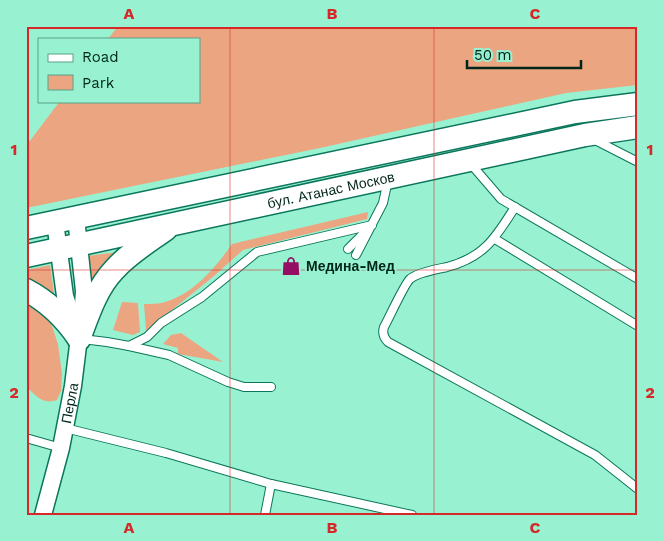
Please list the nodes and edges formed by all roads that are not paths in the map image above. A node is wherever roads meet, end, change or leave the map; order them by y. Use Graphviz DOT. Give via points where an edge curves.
graph roads {
  1 [pos="638,104"];
  2 [pos="638,127"];
  3 [pos="585,135"];
  4 [pos="468,160"];
  5 [pos="638,162"];
  6 [pos="388,178"];
  7 [pos="514,207"];
  8 [pos="65,220"];
  9 [pos="172,224"];
  10 [pos="372,224"];
  11 [pos="26,228"];
  12 [pos="495,239"];
  13 [pos="69,247"];
  14 [pos="348,250"];
  15 [pos="356,255"];
  16 [pos="26,256"];
  17 [pos="638,279"];
  18 [pos="26,290"];
  19 [pos="638,326"];
  20 [pos="79,339"];
  21 [pos="129,346"];
  22 [pos="210,374"];
  23 [pos="262,381"];
  24 [pos="271,387"];
  25 [pos="65,428"];
  26 [pos="27,439"];
  27 [pos="61,448"];
  28 [pos="270,484"];
  29 [pos="638,489"];
  30 [pos="375,506"];
  31 [pos="43,515"];
  32 [pos="265,515"];
  33 [pos="376,515"];
  34 [pos="412,515"];
  1 -- 8 [label="main road, бул. Атанас Москов" via="575,112"];
  2 -- 3 [label="main road, бул. Атанас Москов"];
  3 -- 4 [label="main road, бул. Атанас Москов"];
  3 -- 5 [label="lane"];
  4 -- 6 [label="main road, бул. Атанас Москов"];
  4 -- 7 [label="lane" via="501,198"];
  6 -- 9 [label="main road, бул. Атанас Москов"];
  6 -- 10 [label="lane" via="383,204"];
  7 -- 12 [label="lane"];
  7 -- 17 [label="lane"];
  8 -- 11 [label="main road, бул. Атанас Москов"];
  8 -- 13 [label="street"];
  9 -- 13 [label="main road, бул. Атанас Москов"];
  9 -- 20 [label="main road" via="112,272 92,306"];
  10 -- 14 [label="lane"];
  10 -- 15 [label="lane"];
  10 -- 21 [label="lane" via="257,252 202,297 161,323 147,337"];
  12 -- 19 [label="lane"];
  12 -- 29 [label="lane" via="476,255 410,279 384,327 384,337 595,455"];
  13 -- 16 [label="main road, бул. Атанас Москов"];
  13 -- 20 [label="street" via="65,296"];
  13 -- 20 [label="street, Перла" via="84,290"];
  18 -- 20 [label="main road" via="67,321"];
  20 -- 21 [label="lane"];
  20 -- 25 [label="street, Перла"];
  21 -- 22 [label="lane" via="169,355"];
  22 -- 23 [label="lane" via="246,383"];
  22 -- 24 [label="lane" via="244,387"];
  25 -- 27 [label="street, Перла"];
  25 -- 28 [label="lane"];
  26 -- 27 [label="lane"];
  27 -- 31 [label="street, Перла"];
  28 -- 30 [label="lane"];
  28 -- 32 [label="lane"];
  30 -- 33 [label="lane"];
  30 -- 34 [label="lane"];
}
